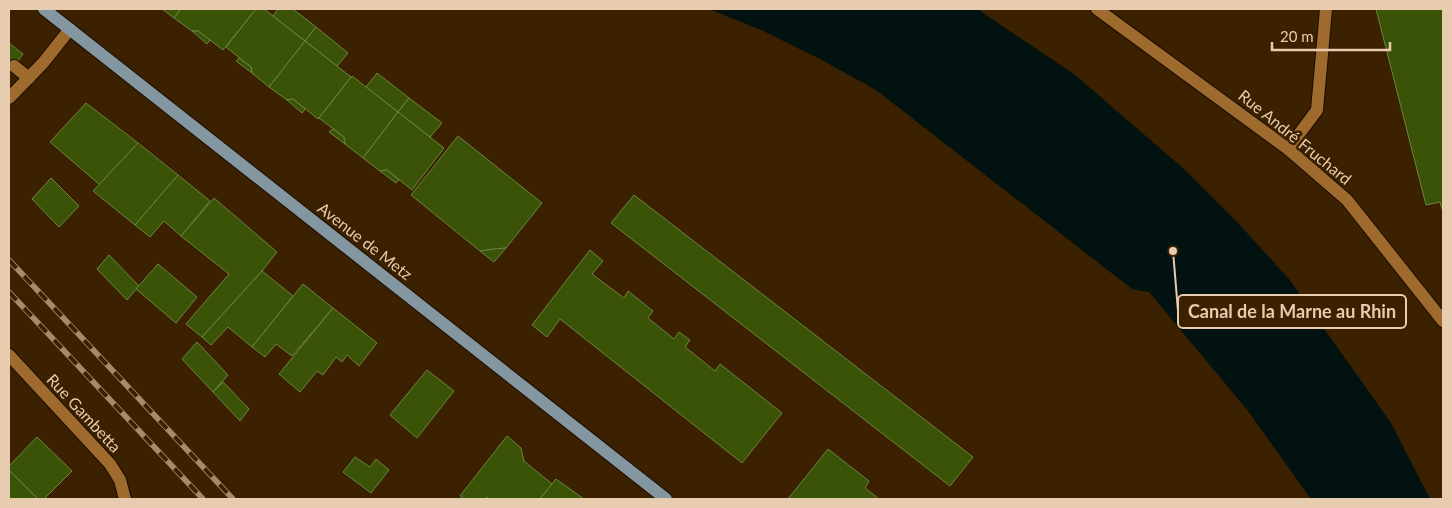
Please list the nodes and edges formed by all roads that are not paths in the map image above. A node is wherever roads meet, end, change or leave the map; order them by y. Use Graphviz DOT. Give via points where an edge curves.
graph roads {
  1 [pos="44,9"];
  2 [pos="1097,9"];
  3 [pos="1326,9"];
  4 [pos="70,29"];
  5 [pos="14,66"];
  6 [pos="29,78"];
  7 [pos="9,98"];
  8 [pos="1288,148"];
  9 [pos="1443,321"];
  10 [pos="9,355"];
  11 [pos="125,499"];
  12 [pos="666,499"];
  1 -- 4 [label="main road, Avenue de Metz"];
  2 -- 8 [label="street, Rue André Fruchard"];
  3 -- 8 [label="street" via="1317,110"];
  4 -- 6 [label="street"];
  4 -- 12 [label="main road, Avenue de Metz"];
  5 -- 6 [label="street"];
  6 -- 7 [label="street"];
  8 -- 9 [label="street, Rue André Fruchard" via="1347,200"];
  10 -- 11 [label="street, Rue Gambetta" via="110,464 120,480"];
}
